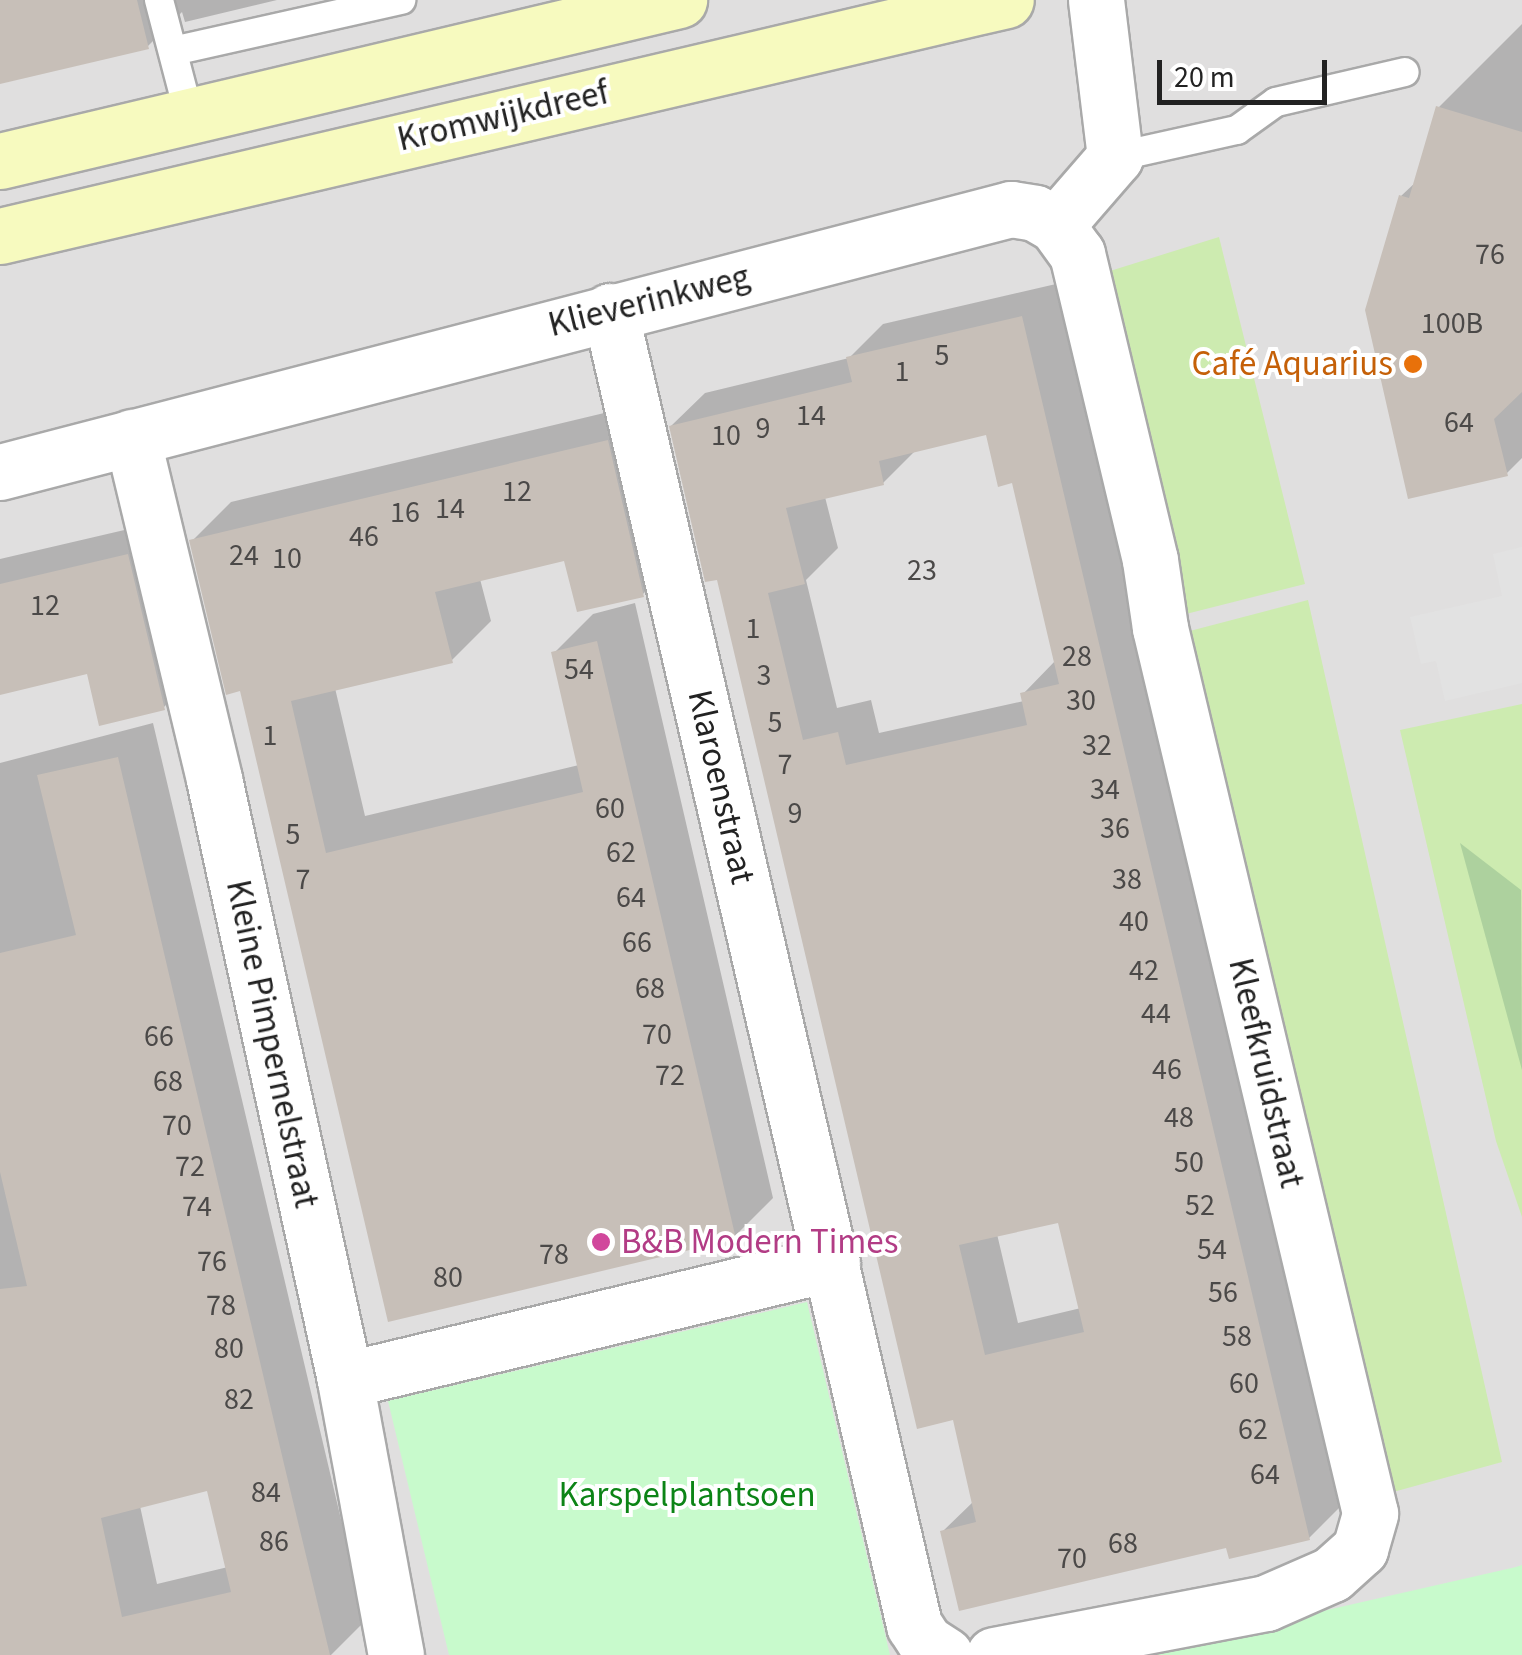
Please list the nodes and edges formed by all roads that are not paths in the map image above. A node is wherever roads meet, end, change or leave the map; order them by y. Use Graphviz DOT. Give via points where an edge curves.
graph roads {
  1 [pos="160,0"];
  2 [pos="401,0"];
  3 [pos="680,0"];
  4 [pos="1006,0"];
  5 [pos="1096,0"];
  6 [pos="172,51"];
  7 [pos="1405,72"];
  8 [pos="189,114"];
  9 [pos="1115,157"];
  10 [pos="0,162"];
  11 [pos="1056,225"];
  12 [pos="0,236"];
  13 [pos="610,310"];
  14 [pos="132,437"];
  15 [pos="0,472"];
  16 [pos="832,1263"];
  17 [pos="346,1380"];
  18 [pos="396,1655"];
  19 [pos="944,1655"];
  20 [pos="994,1655"];
  1 -- 6 [label="lane"];
  2 -- 6 [label="lane"];
  3 -- 8 [label="main road, Kromwijkdreef"];
  4 -- 12 [label="main road, Kromwijkdreef"];
  5 -- 9 [label="street"];
  6 -- 8 [label="lane"];
  7 -- 9 [label="lane" via="1276,102 1237,130"];
  8 -- 10 [label="main road, Kromwijkdreef"];
  9 -- 11 [label="street"];
  11 -- 13 [label="street, Klieverinkweg" via="1011,209"];
  11 -- 20 [label="street, Kleefkruidstraat" via="1077,254 1370,1513 1360,1549 1332,1574 1266,1603"];
  13 -- 14 [label="street, Klieverinkweg"];
  13 -- 16 [label="street, Klaroenstraat"];
  14 -- 15 [label="street, Klieverinkweg"];
  14 -- 17 [label="street, Kleine Pimpernelstraat"];
  16 -- 17 [label="street"];
  16 -- 19 [label="street, Klaroenstraat" via="914,1625"];
  17 -- 18 [label="street, Kleine Pimpernelstraat"];
}
